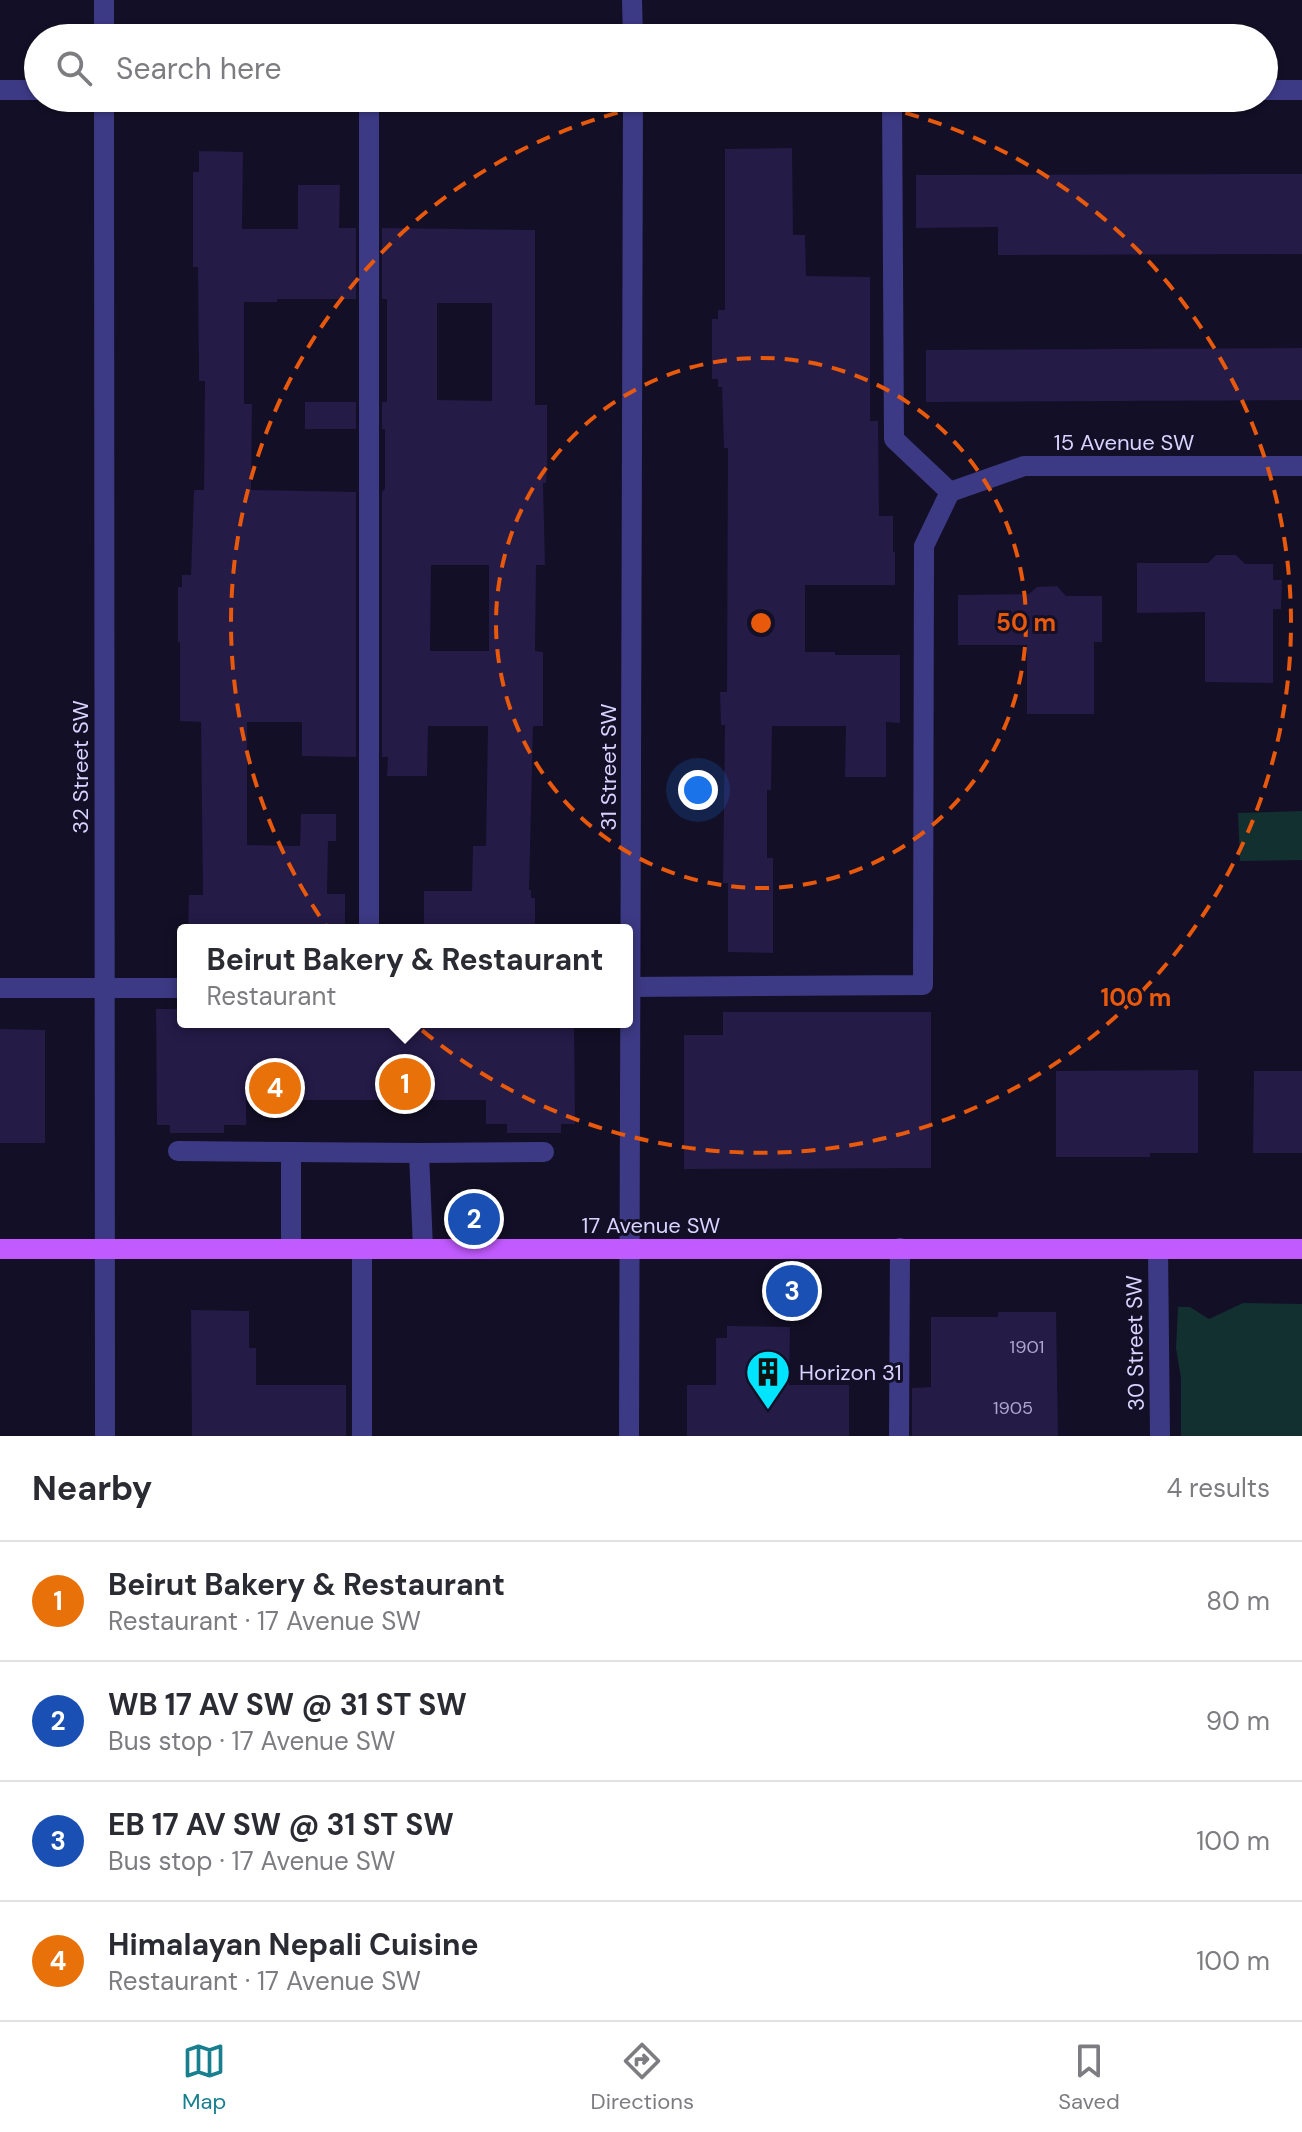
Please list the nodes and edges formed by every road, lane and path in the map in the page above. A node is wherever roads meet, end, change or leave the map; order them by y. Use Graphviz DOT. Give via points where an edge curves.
graph roads {
  1 [pos="104,0"];
  2 [pos="632,0"];
  3 [pos="104,24"];
  4 [pos="633,24"];
  5 [pos="0,90"];
  6 [pos="24,90"];
  7 [pos="1278,90"];
  8 [pos="1302,90"];
  9 [pos="104,112"];
  10 [pos="369,112"];
  11 [pos="633,112"];
  12 [pos="892,112"];
  13 [pos="1302,466"];
  14 [pos="950,492"];
  15 [pos="369,924"];
  16 [pos="629,924"];
  17 [pos="633,987"];
  18 [pos="0,988"];
  19 [pos="104,988"];
  20 [pos="177,988"];
  21 [pos="629,1028"];
  22 [pos="178,1151"];
  23 [pos="291,1152"];
  24 [pos="544,1152"];
  25 [pos="419,1153"];
  26 [pos="629,1248"];
  27 [pos="900,1248"];
  28 [pos="0,1249"];
  29 [pos="105,1249"];
  30 [pos="291,1249"];
  31 [pos="362,1249"];
  32 [pos="423,1249"];
  33 [pos="1158,1249"];
  34 [pos="1302,1249"];
  35 [pos="105,1436"];
  36 [pos="362,1436"];
  37 [pos="629,1436"];
  38 [pos="899,1436"];
  39 [pos="1160,1436"];
  1 -- 3 [label="street"];
  2 -- 4 [label="street"];
  5 -- 6 [label="street"];
  7 -- 8 [label="street"];
  9 -- 19 [label="street, 32 Street SW"];
  10 -- 15 [label="street"];
  11 -- 16 [label="street, 31 Street SW"];
  12 -- 14 [label="street" via="894,439"];
  13 -- 14 [label="street, 15 Avenue SW" via="1024,466"];
  14 -- 17 [label="street" via="924,546 923,985"];
  18 -- 19 [label="street"];
  19 -- 20 [label="street"];
  19 -- 29 [label="street, 32 Street SW"];
  21 -- 26 [label="street, 31 Street SW"];
  22 -- 23 [label="street"];
  23 -- 25 [label="street"];
  23 -- 30 [label="street"];
  24 -- 25 [label="street"];
  25 -- 32 [label="street"];
  26 -- 27 [label="main road, 17 Avenue SW"];
  26 -- 32 [label="main road, 17 Avenue SW"];
  26 -- 37 [label="street, 31 Street SW"];
  27 -- 33 [label="main road, 17 Avenue SW"];
  27 -- 38 [label="street"];
  28 -- 29 [label="main road, 17 Avenue SW"];
  29 -- 30 [label="main road, 17 Avenue SW"];
  29 -- 35 [label="street, 32 Street SW"];
  30 -- 31 [label="main road, 17 Avenue SW"];
  31 -- 32 [label="main road, 17 Avenue SW"];
  31 -- 36 [label="street"];
  33 -- 34 [label="main road, 17 Avenue SW"];
  33 -- 39 [label="street, 30 Street SW"];
}
